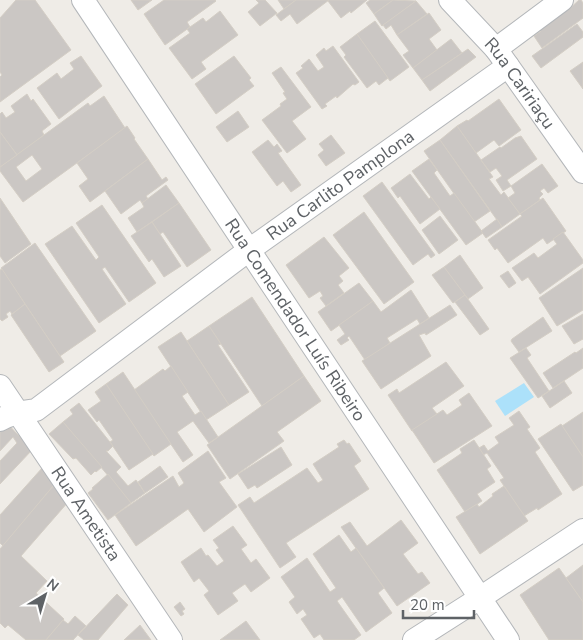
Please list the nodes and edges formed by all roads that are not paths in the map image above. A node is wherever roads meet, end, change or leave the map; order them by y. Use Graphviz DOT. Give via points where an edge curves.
graph roads {
  1 [pos="83,0"];
  2 [pos="450,0"];
  3 [pos="562,0"];
  4 [pos="502,58"];
  5 [pos="583,172"];
  6 [pos="249,250"];
  7 [pos="0,386"];
  8 [pos="9,416"];
  9 [pos="583,530"];
  10 [pos="480,598"];
  11 [pos="171,640"];
  12 [pos="414,640"];
  13 [pos="508,640"];
  1 -- 6 [label="street, Rua Comendador Luís Ribeiro"];
  2 -- 4 [label="street, Rua Caririaçu"];
  3 -- 4 [label="street, Rua Carlito Pamplona"];
  4 -- 5 [label="street, Rua Caririaçu"];
  4 -- 6 [label="street, Rua Carlito Pamplona"];
  6 -- 8 [label="street, Rua Carlito Pamplona" via="36,410"];
  6 -- 10 [label="street, Rua Comendador Luís Ribeiro"];
  7 -- 8 [label="street, Rua Ametista"];
  8 -- 11 [label="street, Rua Ametista"];
  9 -- 10 [label="street"];
  10 -- 12 [label="street"];
  10 -- 13 [label="street, Rua Comendador Luís Ribeiro"];
}
